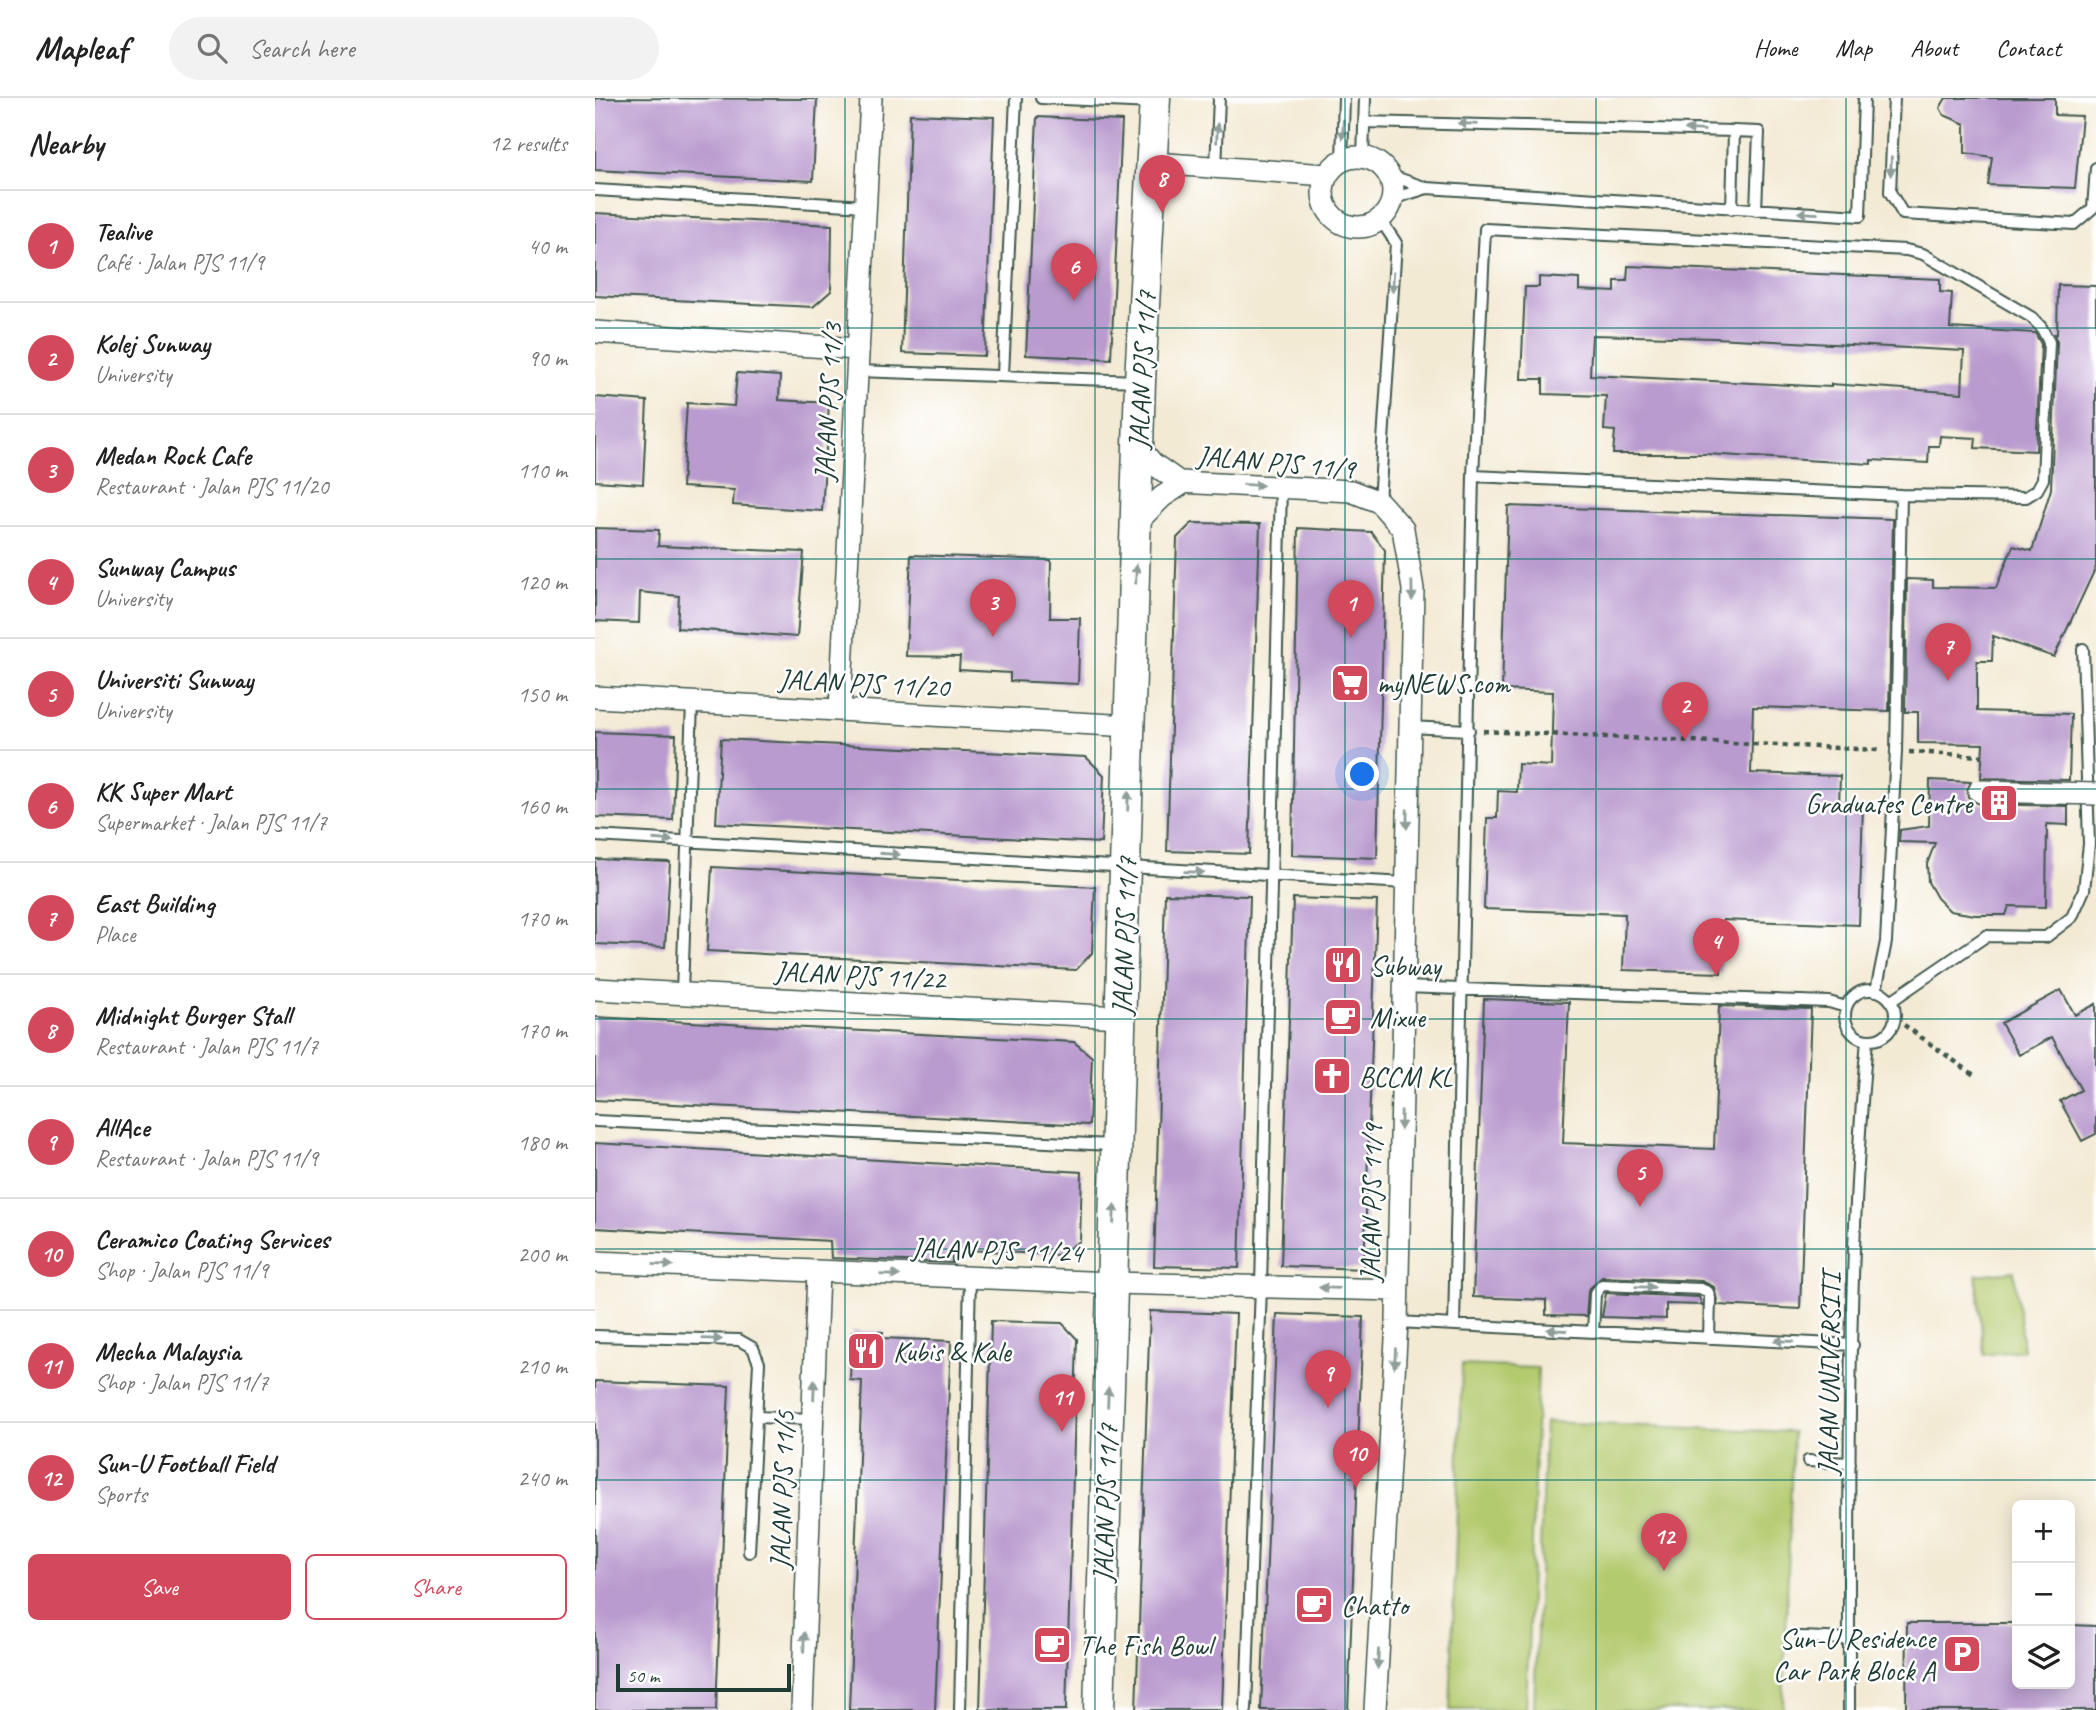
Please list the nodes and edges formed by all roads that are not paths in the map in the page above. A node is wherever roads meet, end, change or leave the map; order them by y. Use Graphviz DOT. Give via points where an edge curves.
graph roads {
  1 [pos="871,98"];
  2 [pos="1016,98"];
  3 [pos="1041,98"];
  4 [pos="1219,98"];
  5 [pos="1344,98"];
  6 [pos="1365,98"];
  7 [pos="1864,98"];
  8 [pos="1894,98"];
  9 [pos="1155,100"];
  10 [pos="1364,122"];
  11 [pos="1734,131"];
  12 [pos="1153,163"];
  13 [pos="1344,164"];
  14 [pos="1216,168"];
  15 [pos="2096,168"];
  16 [pos="1389,175"];
  17 [pos="1427,188"];
  18 [pos="595,190"];
  19 [pos="1392,199"];
  20 [pos="866,206"];
  21 [pos="1732,209"];
  22 [pos="1756,211"];
  23 [pos="1380,219"];
  24 [pos="595,332"];
  25 [pos="858,349"];
  26 [pos="857,371"];
  27 [pos="1003,375"];
  28 [pos="1140,381"];
  29 [pos="1138,446"];
  30 [pos="1473,476"];
  31 [pos="1185,482"];
  32 [pos="1281,487"];
  33 [pos="1901,495"];
  34 [pos="1379,502"];
  35 [pos="1137,522"];
  36 [pos="2083,649"];
  37 [pos="595,697"];
  38 [pos="692,702"];
  39 [pos="840,710"];
  40 [pos="1131,726"];
  41 [pos="1409,727"];
  42 [pos="1469,730"];
  43 [pos="1980,791"];
  44 [pos="2096,794"];
  45 [pos="595,836"];
  46 [pos="687,842"];
  47 [pos="1126,869"];
  48 [pos="1271,876"];
  49 [pos="1406,883"];
  50 [pos="1403,987"];
  51 [pos="595,989"];
  52 [pos="1464,989"];
  53 [pos="1876,991"];
  54 [pos="682,993"];
  55 [pos="1891,1001"];
  56 [pos="1846,1007"];
  57 [pos="1121,1017"];
  58 [pos="1867,1040"];
  59 [pos="595,1121"];
  60 [pos="1117,1146"];
  61 [pos="595,1262"];
  62 [pos="818,1272"];
  63 [pos="970,1277"];
  64 [pos="1112,1283"];
  65 [pos="1261,1286"];
  66 [pos="1397,1290"];
  67 [pos="1397,1322"];
  68 [pos="1454,1325"];
  69 [pos="1593,1332"];
  70 [pos="595,1336"];
  71 [pos="1709,1338"];
  72 [pos="1853,1345"];
  73 [pos="756,1417"];
  74 [pos="813,1419"];
  75 [pos="1808,1461"];
  76 [pos="1850,1463"];
  77 [pos="749,1552"];
  78 [pos="1801,1637"];
  79 [pos="1849,1639"];
  80 [pos="802,1710"];
  81 [pos="960,1710"];
  82 [pos="1099,1710"];
  83 [pos="1246,1710"];
  84 [pos="1375,1710"];
  85 [pos="1849,1710"];
  1 -- 20 [label="street, JALAN PJS 11/3"];
  2 -- 27 [label="lane"];
  3 -- 9 [label="lane"];
  14 -- 4 [label="lane, one-way"];
  5 -- 13 [label="lane, one-way"];
  6 -- 10 [label="lane"];
  7 -- 22 [label="lane, one-way" via="1860,216"];
  8 -- 15 [label="lane, one-way" via="1890,192 1903,214 2074,224 2093,208"];
  9 -- 12 [label="street, JALAN PJS 11/7"];
  11 -- 10 [label="lane, one-way"];
  10 -- 13 [label="lane"];
  11 -- 21 [label="lane"];
  11 -- 22 [label="lane" via="1759,132"];
  12 -- 14 [label="street"];
  12 -- 28 [label="street, JALAN PJS 11/7"];
  13 -- 14 [label="street"];
  13 -- 16 [label="street" via="1383,167"];
  13 -- 23 [label="street" via="1323,198 1335,219 1357,227"];
  16 -- 17 [label="lane"];
  16 -- 19 [label="street"];
  17 -- 19 [label="lane"];
  17 -- 21 [label="lane"];
  18 -- 20 [label="lane"];
  19 -- 23 [label="street"];
  20 -- 25 [label="street, JALAN PJS 11/3"];
  21 -- 22 [label="lane"];
  23 -- 34 [label="lane, one-way" via="1396,243"];
  24 -- 25 [label="street"];
  25 -- 26 [label="street, JALAN PJS 11/3"];
  26 -- 27 [label="lane"];
  26 -- 39 [label="street, JALAN PJS 11/3"];
  27 -- 28 [label="lane"];
  28 -- 29 [label="street, JALAN PJS 11/7"];
  29 -- 31 [label="street, JALAN PJS 11/9" via="1152,463"];
  29 -- 35 [label="street, JALAN PJS 11/7"];
  30 -- 33 [label="lane"];
  30 -- 33 [label="lane" via="1485,229 1875,246 1923,254 2031,317 2049,342 2043,479 2037,490 2026,497"];
  30 -- 42 [label="lane"];
  31 -- 32 [label="street, JALAN PJS 11/9, one-way"];
  31 -- 35 [label="street"];
  32 -- 34 [label="street, JALAN PJS 11/9" via="1351,491"];
  32 -- 48 [label="lane"];
  33 -- 53 [label="lane" via="1896,751 1886,942"];
  34 -- 41 [label="street, JALAN PJS 11/9, one-way" via="1403,529 1410,559"];
  40 -- 35 [label="street, JALAN PJS 11/7, one-way"];
  36 -- 55 [label="lane" via="2089,844 2084,890 2072,917 2046,937 1986,936"];
  37 -- 38 [label="street, JALAN PJS 11/20"];
  38 -- 39 [label="street, JALAN PJS 11/20"];
  38 -- 46 [label="lane"];
  39 -- 40 [label="street, JALAN PJS 11/20"];
  47 -- 40 [label="street, JALAN PJS 11/7, one-way"];
  41 -- 42 [label="lane"];
  41 -- 49 [label="street, JALAN PJS 11/9, one-way"];
  42 -- 52 [label="lane"];
  43 -- 44 [label="street, bridge"];
  45 -- 46 [label="lane, one-way"];
  46 -- 47 [label="lane, one-way"];
  46 -- 54 [label="lane"];
  47 -- 48 [label="lane, one-way"];
  47 -- 57 [label="street, JALAN PJS 11/7"];
  48 -- 49 [label="lane"];
  48 -- 65 [label="lane"];
  49 -- 50 [label="street, JALAN PJS 11/9"];
  50 -- 52 [label="lane"];
  50 -- 66 [label="street, JALAN PJS 11/9, one-way"];
  51 -- 54 [label="street, JALAN PJS 11/22"];
  52 -- 56 [label="lane" via="1829,1002"];
  52 -- 68 [label="lane"];
  53 -- 55 [label="lane"];
  53 -- 56 [label="lane" via="1855,995"];
  54 -- 57 [label="street, JALAN PJS 11/22"];
  55 -- 58 [label="lane" via="1896,1016 1890,1031 1877,1040"];
  56 -- 58 [label="lane" via="1850,1030"];
  57 -- 60 [label="street, JALAN PJS 11/7"];
  58 -- 72 [label="lane, JALAN UNIVERSITI" via="1857,1147"];
  59 -- 60 [label="lane"];
  64 -- 60 [label="street, JALAN PJS 11/7, one-way"];
  61 -- 62 [label="street, JALAN PJS 11/24, one-way"];
  62 -- 63 [label="street, JALAN PJS 11/24, one-way"];
  74 -- 62 [label="street, JALAN PJS 11/5, one-way"];
  63 -- 64 [label="street, JALAN PJS 11/24"];
  63 -- 81 [label="lane"];
  64 -- 65 [label="street, JALAN PJS 11/24"];
  82 -- 64 [label="street, JALAN PJS 11/7, one-way"];
  66 -- 65 [label="street, JALAN PJS 11/24, one-way"];
  65 -- 83 [label="lane"];
  66 -- 67 [label="street, JALAN PJS 11/9"];
  67 -- 68 [label="lane"];
  67 -- 84 [label="street, JALAN PJS 11/9, one-way"];
  69 -- 68 [label="lane, one-way"];
  69 -- 71 [label="lane"];
  69 -- 71 [label="lane, one-way" via="1595,1294 1602,1285 1700,1289 1710,1298"];
  70 -- 73 [label="lane, one-way" via="739,1340 753,1348 759,1363"];
  72 -- 71 [label="lane, one-way"];
  72 -- 76 [label="lane, JALAN UNIVERSITI"];
  73 -- 74 [label="lane"];
  73 -- 77 [label="lane"];
  80 -- 74 [label="street, JALAN PJS 11/5, one-way"];
  75 -- 76 [label="lane"];
  76 -- 79 [label="lane, JALAN UNIVERSITI"];
  78 -- 79 [label="lane"];
  79 -- 85 [label="lane, JALAN UNIVERSITI"];
}
